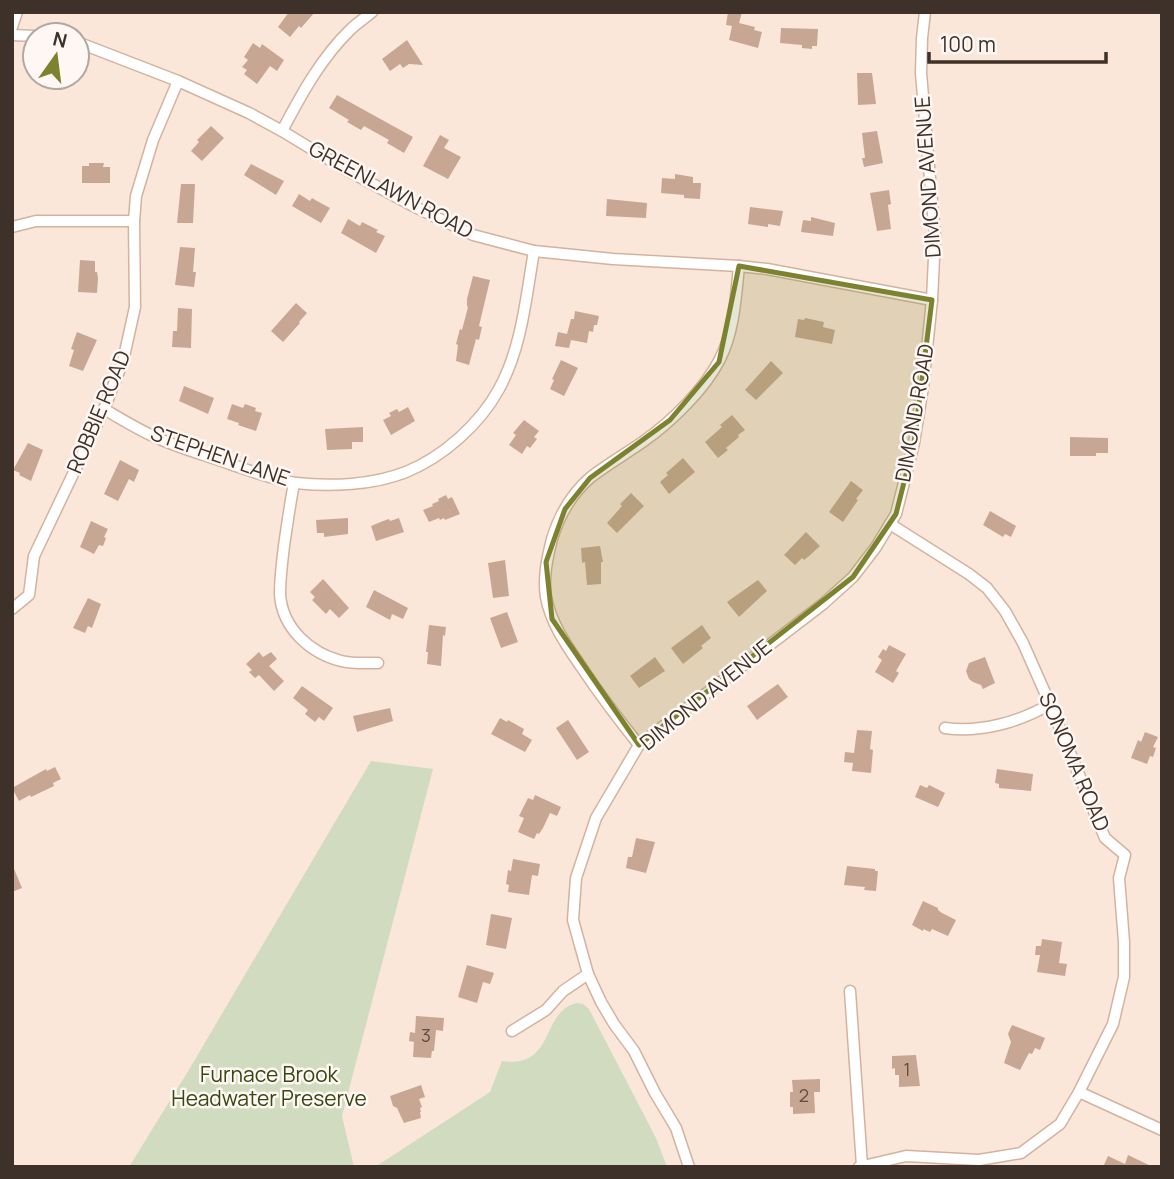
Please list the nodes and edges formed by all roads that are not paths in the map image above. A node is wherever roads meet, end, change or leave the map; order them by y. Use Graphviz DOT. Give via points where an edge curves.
graph roads {
  1 [pos="17,12"];
  2 [pos="372,12"];
  3 [pos="925,12"];
  4 [pos="12,27"];
  5 [pos="91,47"];
  6 [pos="178,81"];
  7 [pos="282,131"];
  8 [pos="134,221"];
  9 [pos="12,227"];
  10 [pos="534,251"];
  11 [pos="739,266"];
  12 [pos="932,300"];
  13 [pos="104,409"];
  14 [pos="294,483"];
  15 [pos="890,524"];
  16 [pos="12,609"];
  17 [pos="378,663"];
  18 [pos="1050,704"];
  19 [pos="945,728"];
  20 [pos="639,746"];
  21 [pos="588,974"];
  22 [pos="850,991"];
  23 [pos="512,1031"];
  24 [pos="1079,1093"];
  25 [pos="1162,1130"];
  26 [pos="861,1166"];
  27 [pos="689,1167"];
  1 -- 4 [label="street"];
  2 -- 7 [label="street" via="331,51"];
  3 -- 12 [label="street, DIMOND AVENUE" via="921,73 935,237"];
  5 -- 6 [label="street, GREENLAWN ROAD"];
  6 -- 7 [label="street, GREENLAWN ROAD"];
  6 -- 8 [label="street, ROBBIE ROAD" via="153,140 136,196"];
  7 -- 10 [label="street, GREENLAWN ROAD" via="462,230"];
  8 -- 9 [label="street" via="36,220"];
  8 -- 13 [label="street, ROBBIE ROAD" via="135,307 123,361"];
  10 -- 11 [label="street, GREENLAWN ROAD"];
  10 -- 14 [label="street, STEPHEN LANE" via="509,369 467,431 406,472 350,483"];
  11 -- 12 [label="street, GREENLAWN ROAD"];
  11 -- 20 [label="street" via="719,362 670,420 576,492 555,528 546,562 547,597 562,639"];
  12 -- 15 [label="street, DIMOND ROAD" via="914,443"];
  13 -- 14 [label="street, STEPHEN LANE" via="155,438"];
  13 -- 16 [label="street, ROBBIE ROAD" via="34,556 29,595"];
  14 -- 17 [label="street" via="281,574 280,597 286,617 296,634 322,654 341,661"];
  15 -- 18 [label="street, SONOMA ROAD" via="987,588 1023,643"];
  15 -- 20 [label="street, DIMOND AVENUE" via="853,577"];
  18 -- 19 [label="street" via="1013,721 981,728"];
  18 -- 24 [label="street, SONOMA ROAD" via="1105,838 1125,855 1119,878 1124,977 1113,1024"];
  20 -- 21 [label="street, DIMOND AVENUE" via="596,818 576,878 573,920"];
  21 -- 23 [label="street" via="546,1010"];
  21 -- 27 [label="street, DIMOND AVENUE" via="676,1128"];
  22 -- 26 [label="street"];
  24 -- 25 [label="street"];
  24 -- 26 [label="street, SONOMA ROAD" via="1060,1124 1021,1153 979,1160 906,1156"];
}
